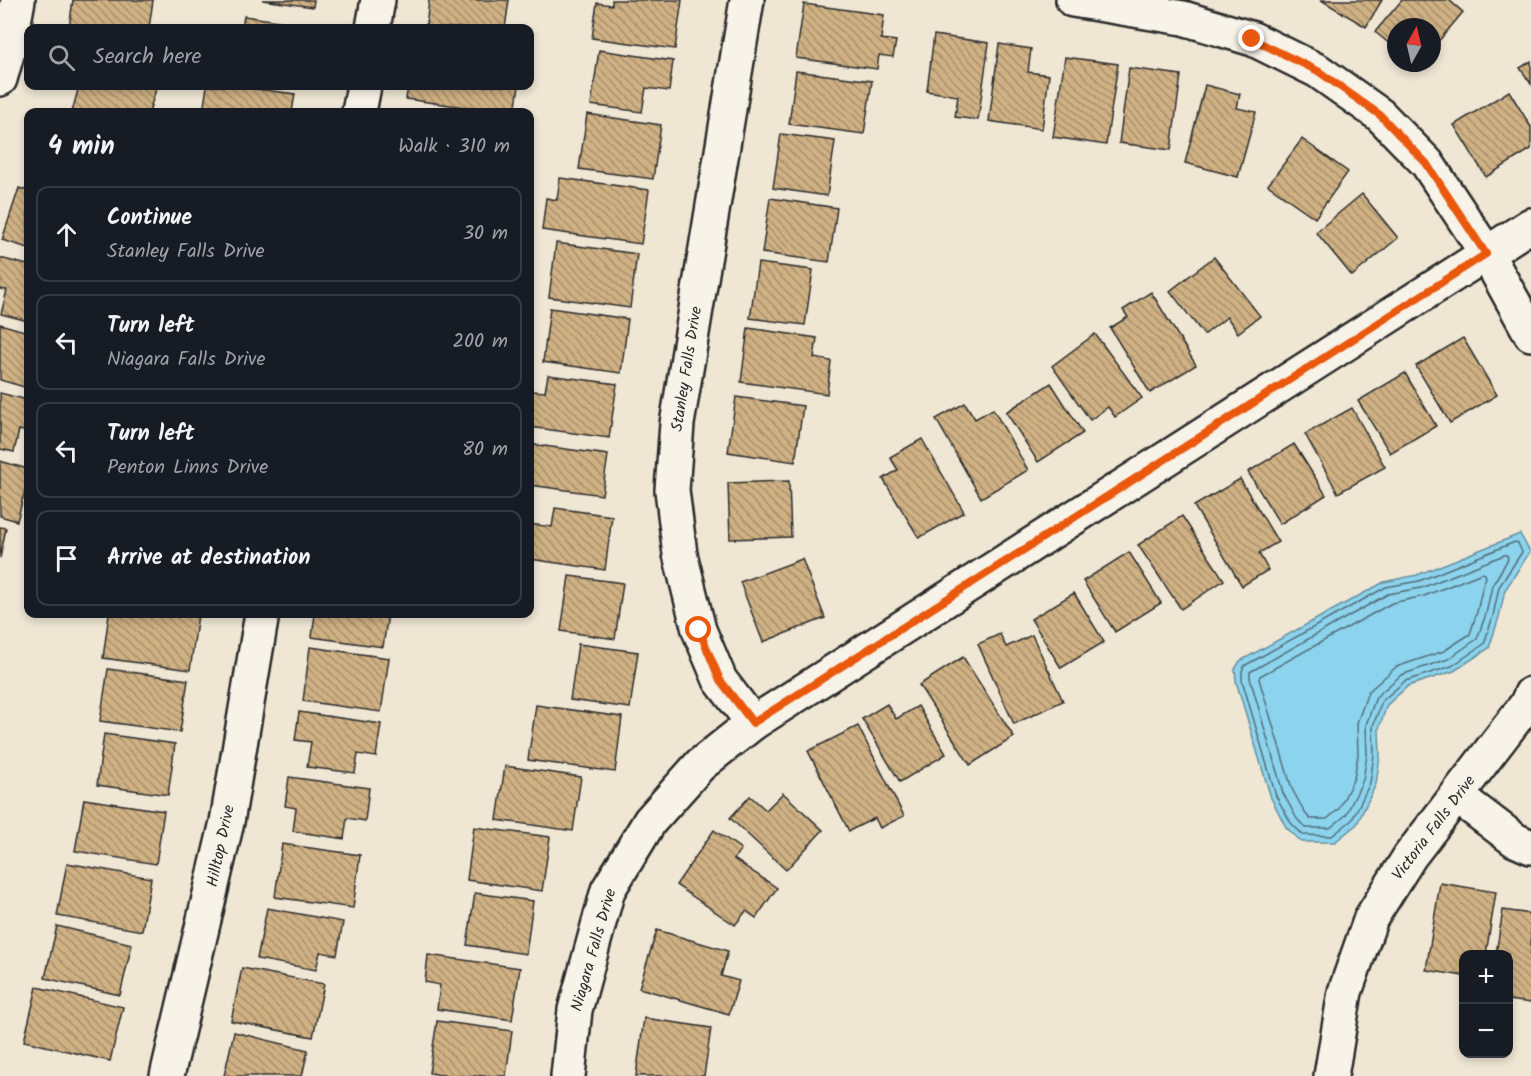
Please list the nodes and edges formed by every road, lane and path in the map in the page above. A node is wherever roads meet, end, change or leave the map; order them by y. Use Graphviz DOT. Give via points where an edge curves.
graph roads {
  1 [pos="18,0"];
  2 [pos="378,0"];
  3 [pos="747,0"];
  4 [pos="1073,0"];
  5 [pos="374,24"];
  6 [pos="0,79"];
  7 [pos="363,90"];
  8 [pos="360,108"];
  9 [pos="1531,225"];
  10 [pos="1486,254"];
  11 [pos="1531,334"];
  12 [pos="261,618"];
  13 [pos="1531,694"];
  14 [pos="753,723"];
  15 [pos="1457,796"];
  16 [pos="1531,847"];
  17 [pos="167,1076"];
  18 [pos="568,1076"];
  19 [pos="1331,1076"];
  1 -- 6 [label="street"];
  2 -- 5 [label="street"];
  3 -- 14 [label="street, Stanley Falls Drive" via="677,424 672,490 680,554 699,630 720,680"];
  4 -- 10 [label="street" via="1183,18 1252,39 1318,71 1380,115 1426,163"];
  7 -- 8 [label="street"];
  9 -- 10 [label="street, Niagara Falls Drive"];
  10 -- 11 [label="street"];
  10 -- 14 [label="street, Niagara Falls Drive"];
  12 -- 17 [label="street, Hilltop Drive" via="227,822"];
  13 -- 15 [label="street, Victoria Falls Drive"];
  14 -- 18 [label="street, Niagara Falls Drive" via="700,765 650,821 608,890 575,1010"];
  15 -- 16 [label="street" via="1515,840"];
  15 -- 19 [label="street, Victoria Falls Drive" via="1410,856 1371,918 1345,992"];
}
